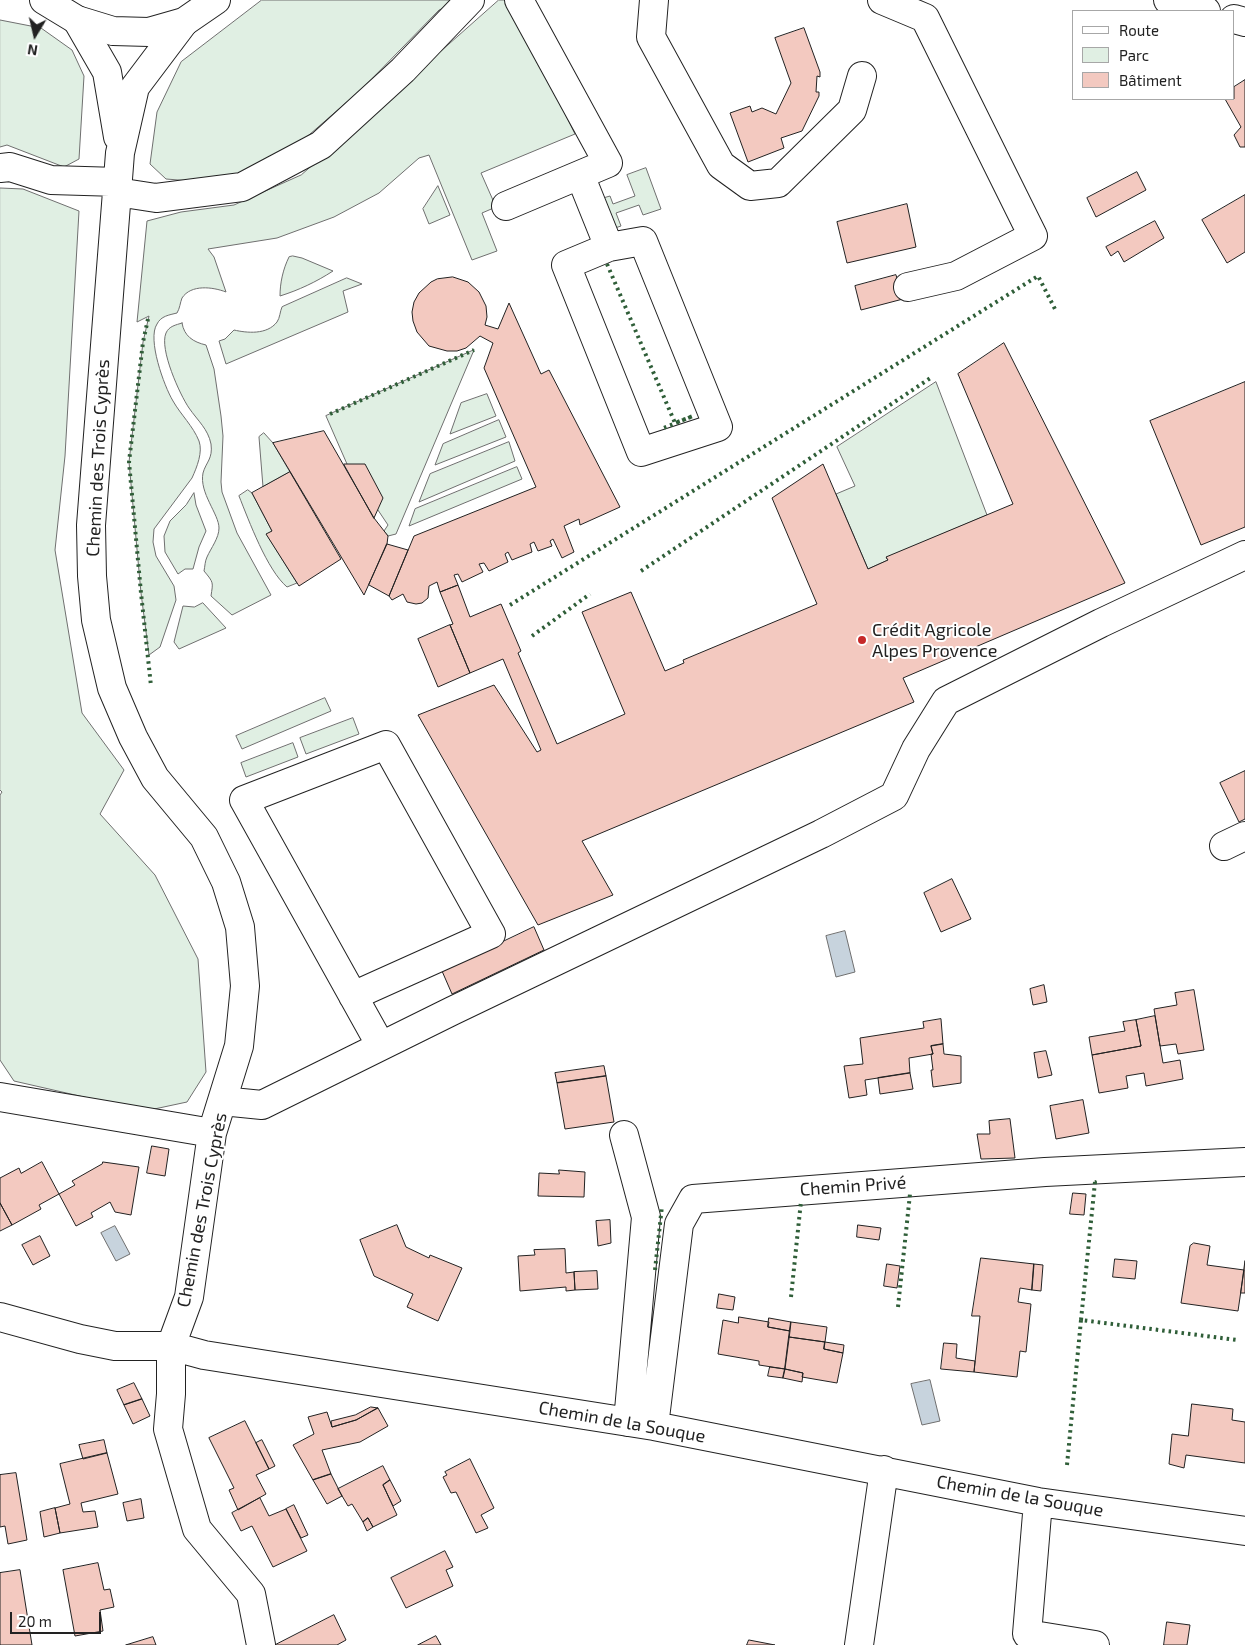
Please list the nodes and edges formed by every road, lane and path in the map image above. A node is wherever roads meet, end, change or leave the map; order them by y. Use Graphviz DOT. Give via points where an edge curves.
graph roads {
  1 [pos="44,0"];
  2 [pos="216,0"];
  3 [pos="470,0"];
  4 [pos="519,0"];
  5 [pos="654,0"];
  6 [pos="882,0"];
  7 [pos="1168,0"];
  8 [pos="1203,10"];
  9 [pos="77,20"];
  10 [pos="184,22"];
  11 [pos="862,76"];
  12 [pos="120,154"];
  13 [pos="0,168"];
  14 [pos="580,175"];
  15 [pos="117,187"];
  16 [pos="506,206"];
  17 [pos="609,247"];
  18 [pos="908,287"];
  19 [pos="1245,555"];
  20 [pos="354,996"];
  21 [pos="381,1046"];
  22 [pos="0,1097"];
  23 [pos="222,1102"];
  24 [pos="212,1133"];
  25 [pos="624,1135"];
  26 [pos="1245,1162"];
  27 [pos="0,1317"];
  28 [pos="171,1346"];
  29 [pos="628,1422"];
  30 [pos="654,1426"];
  31 [pos="884,1470"];
  32 [pos="1038,1502"];
  33 [pos="1245,1531"];
  34 [pos="1026,1640"];
  35 [pos="261,1645"];
  36 [pos="859,1645"];
  37 [pos="1095,1645"];
  1 -- 9 [label="main road"];
  2 -- 10 [label="main road"];
  3 -- 15 [label="main road" via="403,70 321,145 242,187 156,198"];
  4 -- 14 [label="main road" via="608,163"];
  5 -- 11 [label="main road" via="651,37 721,165 750,186 778,183 852,110"];
  6 -- 18 [label="main road" via="925,18 1033,236 956,276"];
  7 -- 8 [label="main road"];
  9 -- 10 [label="main road" via="113,31 149,32"];
  9 -- 12 [label="main road, Chemin des Trois Cyprès" via="107,72"];
  10 -- 12 [label="main road, Chemin des Trois Cyprès" via="135,88"];
  12 -- 15 [label="main road, Chemin des Trois Cyprès"];
  13 -- 15 [label="main road" via="10,167 51,180"];
  14 -- 16 [label="main road"];
  14 -- 17 [label="main road"];
  15 -- 23 [label="main road, Chemin des Trois Cyprès" via="91,525 96,620 112,688 133,737 155,778 204,837 226,882 240,927 245,986 239,1046"];
  17 -- 17 [label="main road" via="566,265 641,452 718,427 643,241"];
  19 -- 21 [label="main road" via="946,701 916,750 894,796"];
  20 -- 20 [label="main road" via="244,800 386,745 490,934"];
  20 -- 21 [label="main road"];
  21 -- 23 [label="main road" via="262,1105"];
  22 -- 24 [label="main road"];
  23 -- 24 [label="main road, Chemin des Trois Cyprès"];
  24 -- 28 [label="main road, Chemin des Trois Cyprès" via="188,1298"];
  25 -- 29 [label="main road" via="646,1217"];
  26 -- 30 [label="main road, Chemin Privé" via="1035,1173 693,1198 679,1224"];
  27 -- 28 [label="main road, Chemin de la Souque" via="115,1346"];
  28 -- 29 [label="main road, Chemin de la Souque" via="204,1356"];
  28 -- 35 [label="main road, Chemin des Trois Cyprès" via="168,1429 197,1529 250,1594"];
  29 -- 30 [label="main road, Chemin de la Souque"];
  30 -- 31 [label="main road, Chemin de la Souque"];
  31 -- 32 [label="main road, Chemin de la Souque"];
  31 -- 36 [label="main road"];
  32 -- 33 [label="main road, Chemin de la Souque"];
  32 -- 34 [label="main road"];
  34 -- 37 [label="main road"];
}
